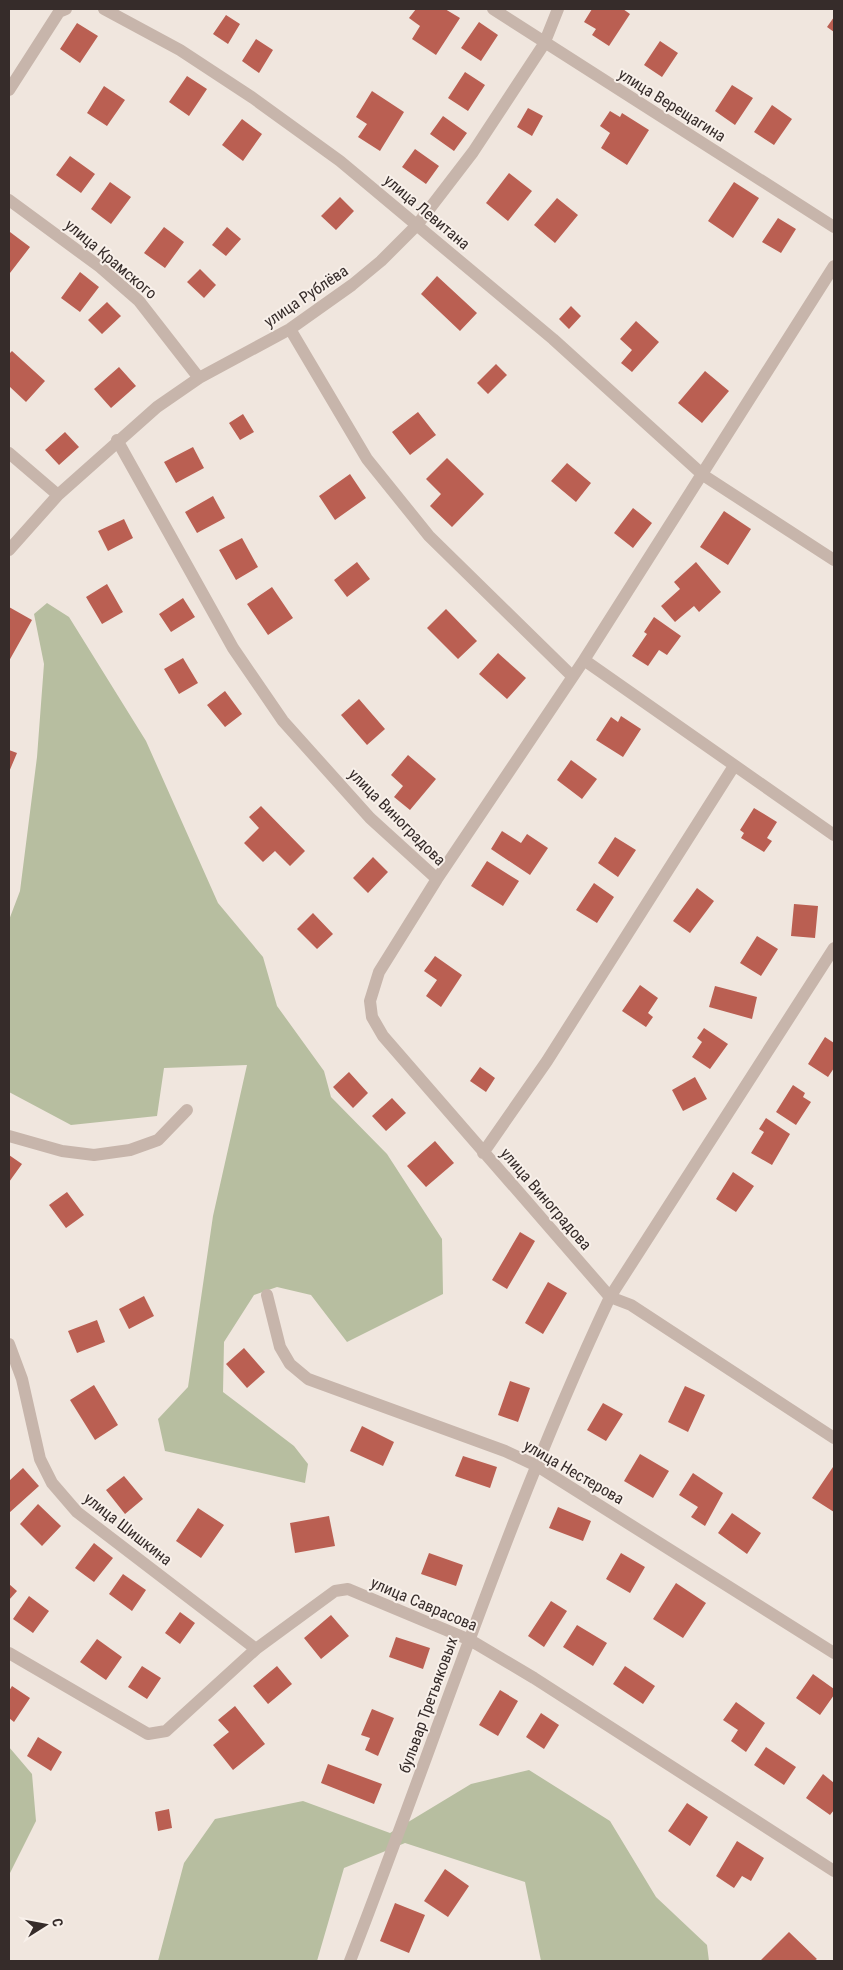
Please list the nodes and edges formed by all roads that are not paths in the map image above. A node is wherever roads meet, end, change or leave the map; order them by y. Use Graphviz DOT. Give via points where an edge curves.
graph roads {
  1 [pos="104,9"];
  2 [pos="493,9"];
  3 [pos="558,9"];
  4 [pos="63,10"];
  5 [pos="544,44"];
  6 [pos="9,90"];
  7 [pos="9,200"];
  8 [pos="418,225"];
  9 [pos="834,227"];
  10 [pos="834,266"];
  11 [pos="290,329"];
  12 [pos="199,378"];
  13 [pos="117,440"];
  14 [pos="9,453"];
  15 [pos="703,475"];
  16 [pos="58,495"];
  17 [pos="9,550"];
  18 [pos="834,560"];
  19 [pos="584,660"];
  20 [pos="572,676"];
  21 [pos="734,766"];
  22 [pos="834,835"];
  23 [pos="438,879"];
  24 [pos="834,948"];
  25 [pos="187,1110"];
  26 [pos="9,1136"];
  27 [pos="483,1153"];
  28 [pos="267,1295"];
  29 [pos="610,1296"];
  30 [pos="9,1344"];
  31 [pos="834,1438"];
  32 [pos="538,1466"];
  33 [pos="470,1640"];
  34 [pos="256,1649"];
  35 [pos="9,1653"];
  36 [pos="834,1653"];
  37 [pos="834,1870"];
  38 [pos="350,1961"];
  1 -- 8 [label="street, улица Левитана" via="180,50 253,98 340,161"];
  2 -- 5 [label="street, улица Верещагина"];
  3 -- 5 [label="street, улица Рублёва"];
  4 -- 6 [label="street"];
  5 -- 8 [label="street, улица Рублёва" via="473,152"];
  5 -- 9 [label="street, улица Верещагина"];
  7 -- 12 [label="street, улица Крамского" via="100,267 139,301"];
  8 -- 11 [label="street, улица Рублёва" via="352,285"];
  8 -- 15 [label="street, улица Левитана" via="553,340"];
  10 -- 15 [label="street"];
  11 -- 12 [label="street, улица Рублёва"];
  11 -- 20 [label="street" via="367,458 429,536"];
  12 -- 13 [label="street, улица Рублёва"];
  13 -- 16 [label="street, улица Рублёва"];
  13 -- 23 [label="street, улица Виноградова" via="233,648 283,722 370,818"];
  14 -- 16 [label="street"];
  15 -- 18 [label="street, улица Левитана"];
  15 -- 19 [label="street"];
  16 -- 17 [label="street, улица Рублёва"];
  19 -- 20 [label="street"];
  19 -- 21 [label="street"];
  20 -- 23 [label="street"];
  21 -- 22 [label="street"];
  21 -- 27 [label="street" via="552,1052"];
  23 -- 27 [label="street, улица Виноградова" via="379,972 370,1002 372,1018 383,1036"];
  24 -- 29 [label="street, бульвар Третьяковых"];
  25 -- 26 [label="street" via="158,1140 94,1155 62,1151"];
  27 -- 29 [label="street, улица Виноградова"];
  28 -- 32 [label="street, улица Нестерова" via="280,1347 290,1364 308,1379"];
  29 -- 31 [label="street" via="631,1304"];
  29 -- 32 [label="street, бульвар Третьяковых"];
  30 -- 34 [label="street, улица Шишкина" via="22,1379 40,1459 52,1483 77,1512"];
  32 -- 33 [label="street, бульвар Третьяковых"];
  32 -- 36 [label="street, улица Нестерова"];
  33 -- 34 [label="street, улица Саврасова" via="348,1589 336,1591"];
  33 -- 37 [label="street, улица Саврасова"];
  33 -- 38 [label="street, бульвар Третьяковых"];
  34 -- 35 [label="street, улица Саврасова" via="166,1731 148,1734"];
}
